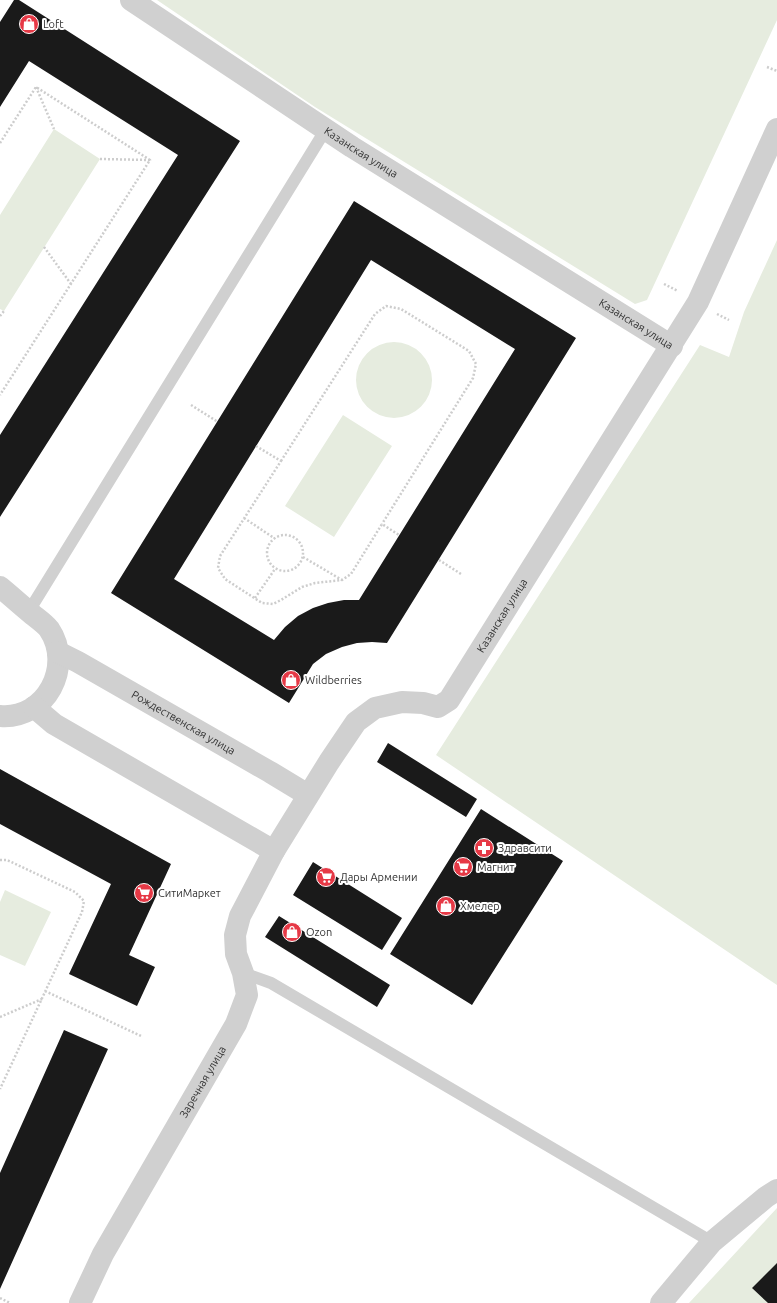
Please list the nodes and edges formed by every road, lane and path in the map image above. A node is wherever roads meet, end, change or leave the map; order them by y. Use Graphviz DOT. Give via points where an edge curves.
graph roads {
  1 [pos="131,0"];
  2 [pos="767,66"];
  3 [pos="777,71"];
  4 [pos="36,87"];
  5 [pos="54,129"];
  6 [pos="326,129"];
  7 [pos="777,129"];
  8 [pos="0,143"];
  9 [pos="100,159"];
  10 [pos="150,160"];
  11 [pos="44,247"];
  12 [pos="71,284"];
  13 [pos="4,311"];
  14 [pos="0,316"];
  15 [pos="672,346"];
  16 [pos="0,395"];
  17 [pos="191,405"];
  18 [pos="218,422"];
  19 [pos="256,446"];
  20 [pos="281,461"];
  21 [pos="244,518"];
  22 [pos="382,524"];
  23 [pos="399,535"];
  24 [pos="274,538"];
  25 [pos="303,557"];
  26 [pos="438,560"];
  27 [pos="275,569"];
  28 [pos="461,574"];
  29 [pos="342,580"];
  30 [pos="0,587"];
  31 [pos="255,598"];
  32 [pos="0,607"];
  33 [pos="29,611"];
  34 [pos="58,652"];
  35 [pos="34,707"];
  36 [pos="0,716"];
  37 [pos="308,795"];
  38 [pos="274,851"];
  39 [pos="0,860"];
  40 [pos="243,973"];
  41 [pos="45,992"];
  42 [pos="42,999"];
  43 [pos="0,1017"];
  44 [pos="141,1036"];
  45 [pos="0,1089"];
  46 [pos="777,1190"];
  47 [pos="712,1242"];
  48 [pos="0,1298"];
  49 [pos="10,1303"];
  50 [pos="80,1303"];
  51 [pos="661,1303"];
  1 -- 6 [label="street, Казанская улица"];
  2 -- 3 [label="path"];
  4 -- 5 [label="path"];
  4 -- 8 [label="path"];
  4 -- 10 [label="path"];
  6 -- 15 [label="street, Казанская улица"];
  6 -- 33 [label="lane"];
  7 -- 15 [label="street" via="698,302"];
  9 -- 10 [label="path"];
  10 -- 12 [label="path"];
  11 -- 12 [label="path"];
  12 -- 16 [label="path"];
  13 -- 14 [label="path"];
  15 -- 37 [label="street, Казанская улица" via="449,700 438,707 402,702 375,708 356,722"];
  17 -- 18 [label="path"];
  19 -- 20 [label="path"];
  20 -- 21 [label="path"];
  20 -- 22 [label="path" via="375,314 386,306 401,309 469,352 476,364 473,378"];
  21 -- 24 [label="path"];
  21 -- 31 [label="path" via="220,556 218,568 225,579"];
  22 -- 23 [label="path"];
  22 -- 29 [label="path" via="350,574"];
  24 -- 25 [label="path" via="281,535 295,538 303,550"];
  24 -- 27 [label="path" via="267,553 269,562"];
  25 -- 27 [label="path" via="293,570 284,572"];
  25 -- 29 [label="path"];
  26 -- 28 [label="path"];
  27 -- 31 [label="path"];
  29 -- 31 [label="path" via="302,587 273,604 262,603"];
  30 -- 33 [label="street"];
  32 -- 33 [label="street" via="16,607"];
  33 -- 34 [label="street" via="48,628 55,639"];
  34 -- 35 [label="street" via="59,666 56,679 50,690"];
  34 -- 37 [label="street, Рождественская улица"];
  35 -- 36 [label="street" via="18,714"];
  35 -- 38 [label="street" via="54,724"];
  37 -- 38 [label="street, Казанская улица"];
  38 -- 40 [label="street, Заречная улица" via="240,916 234,935 236,954"];
  39 -- 41 [label="path" via="7,860 75,892 84,901 82,912"];
  40 -- 47 [label="lane" via="271,983"];
  40 -- 50 [label="street, Заречная улица" via="248,995 236,1024 104,1254"];
  41 -- 42 [label="path"];
  41 -- 44 [label="path"];
  42 -- 43 [label="path"];
  42 -- 45 [label="path"];
  46 -- 47 [label="street"];
  47 -- 51 [label="street"];
  48 -- 49 [label="path"];
}
